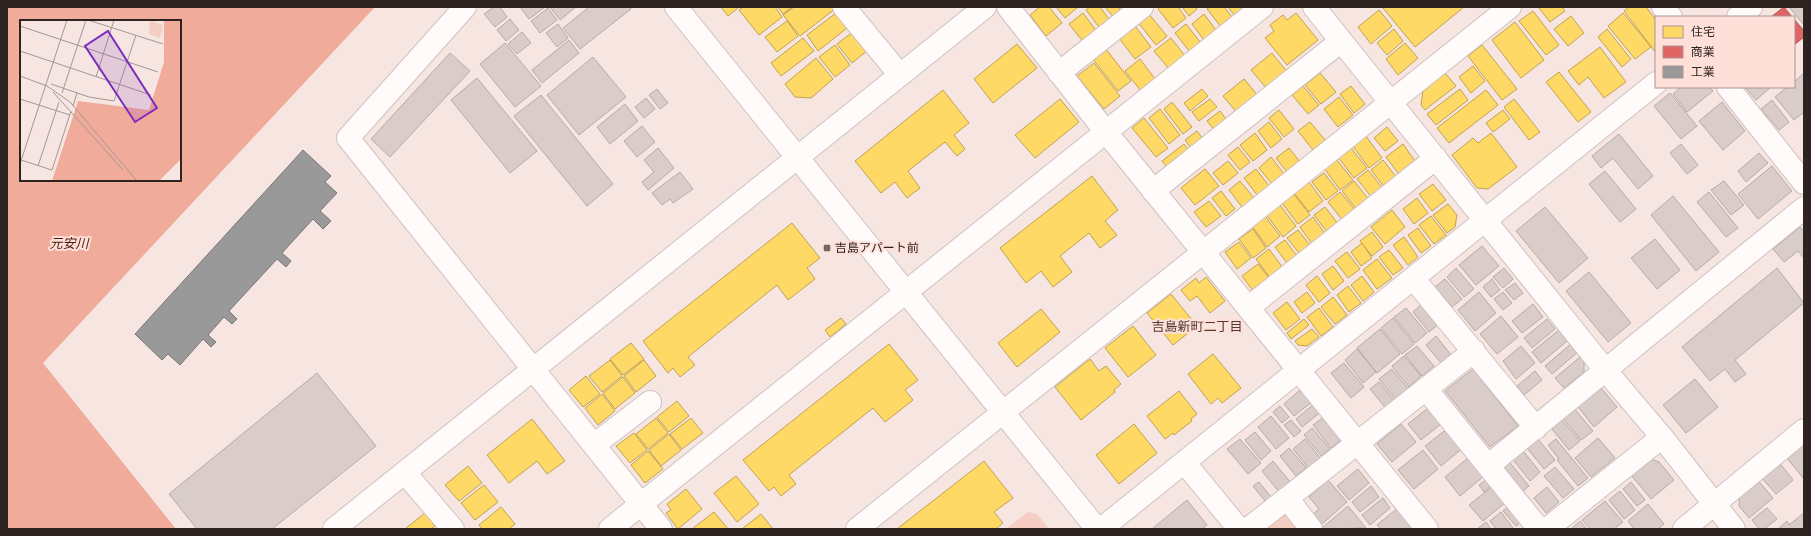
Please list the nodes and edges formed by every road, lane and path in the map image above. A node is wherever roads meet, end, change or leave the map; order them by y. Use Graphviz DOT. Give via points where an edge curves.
graph roads {
  1 [pos="465,7"];
  2 [pos="844,7"];
  3 [pos="985,7"];
  4 [pos="1008,7"];
  5 [pos="1142,7"];
  6 [pos="1262,7"];
  7 [pos="1314,7"];
  8 [pos="1510,7"];
  9 [pos="1663,7"];
  10 [pos="1751,7"];
  11 [pos="680,8"];
  12 [pos="1670,16"];
  13 [pos="1739,16"];
  14 [pos="1341,41"];
  15 [pos="1059,73"];
  16 [pos="900,75"];
  17 [pos="1655,84"];
  18 [pos="1729,88"];
  19 [pos="1390,102"];
  20 [pos="1106,132"];
  21 [pos="799,158"];
  22 [pos="1436,158"];
  23 [pos="1804,184"];
  24 [pos="1153,191"];
  25 [pos="1804,208"];
  26 [pos="1485,220"];
  27 [pos="1203,252"];
  28 [pos="1413,278"];
  29 [pos="907,292"];
  30 [pos="1248,308"];
  31 [pos="1474,352"];
  32 [pos="533,370"];
  33 [pos="1298,370"];
  34 [pos="1606,371"];
  35 [pos="1426,389"];
  36 [pos="650,402"];
  37 [pos="1003,412"];
  38 [pos="1536,428"];
  39 [pos="1804,430"];
  40 [pos="1662,437"];
  41 [pos="1357,443"];
  42 [pos="594,445"];
  43 [pos="1184,462"];
  44 [pos="1488,466"];
  45 [pos="405,472"];
  46 [pos="1287,498"];
  47 [pos="641,504"];
  48 [pos="1714,505"];
  49 [pos="334,529"];
  50 [pos="453,529"];
  51 [pos="610,529"];
  52 [pos="661,529"];
  53 [pos="857,529"];
  54 [pos="1097,529"];
  55 [pos="1101,529"];
  56 [pos="1239,529"];
  57 [pos="1248,529"];
  58 [pos="1312,529"];
  59 [pos="1427,529"];
  60 [pos="1539,529"];
  61 [pos="1547,529"];
  62 [pos="1684,529"];
  63 [pos="1734,529"];
  1 -- 32 [label="street" via="348,138"];
  2 -- 16 [label="street"];
  3 -- 16 [label="street"];
  4 -- 15 [label="street"];
  5 -- 15 [label="street"];
  6 -- 20 [label="street"];
  7 -- 14 [label="street"];
  8 -- 19 [label="street"];
  9 -- 12 [label="street"];
  10 -- 13 [label="street"];
  11 -- 21 [label="street"];
  14 -- 19 [label="street"];
  14 -- 24 [label="street"];
  15 -- 20 [label="street"];
  16 -- 21 [label="street"];
  17 -- 26 [label="street"];
  18 -- 23 [label="street"];
  19 -- 22 [label="street"];
  19 -- 27 [label="street"];
  20 -- 24 [label="street"];
  20 -- 29 [label="street"];
  21 -- 29 [label="street"];
  21 -- 32 [label="street"];
  22 -- 26 [label="street"];
  22 -- 30 [label="street"];
  24 -- 27 [label="street"];
  25 -- 34 [label="street"];
  26 -- 28 [label="street"];
  26 -- 34 [label="street"];
  27 -- 30 [label="street"];
  27 -- 37 [label="street"];
  28 -- 31 [label="street"];
  28 -- 33 [label="street"];
  29 -- 37 [label="street"];
  29 -- 47 [label="street"];
  30 -- 33 [label="street"];
  31 -- 35 [label="street"];
  31 -- 38 [label="street"];
  32 -- 42 [label="street"];
  32 -- 45 [label="street"];
  33 -- 41 [label="street"];
  33 -- 43 [label="street"];
  34 -- 38 [label="street"];
  34 -- 40 [label="street"];
  35 -- 41 [label="street"];
  35 -- 44 [label="street"];
  36 -- 42 [label="street"];
  37 -- 53 [label="street"];
  37 -- 54 [label="street"];
  38 -- 44 [label="street"];
  39 -- 48 [label="street"];
  40 -- 48 [label="street"];
  40 -- 61 [label="street"];
  41 -- 46 [label="street"];
  41 -- 59 [label="street"];
  42 -- 47 [label="street"];
  43 -- 55 [label="street"];
  43 -- 56 [label="street"];
  44 -- 60 [label="street"];
  45 -- 49 [label="street"];
  45 -- 50 [label="street"];
  46 -- 57 [label="street"];
  46 -- 58 [label="street"];
  47 -- 51 [label="street"];
  47 -- 52 [label="street"];
  48 -- 62 [label="street"];
  48 -- 63 [label="street"];
}
